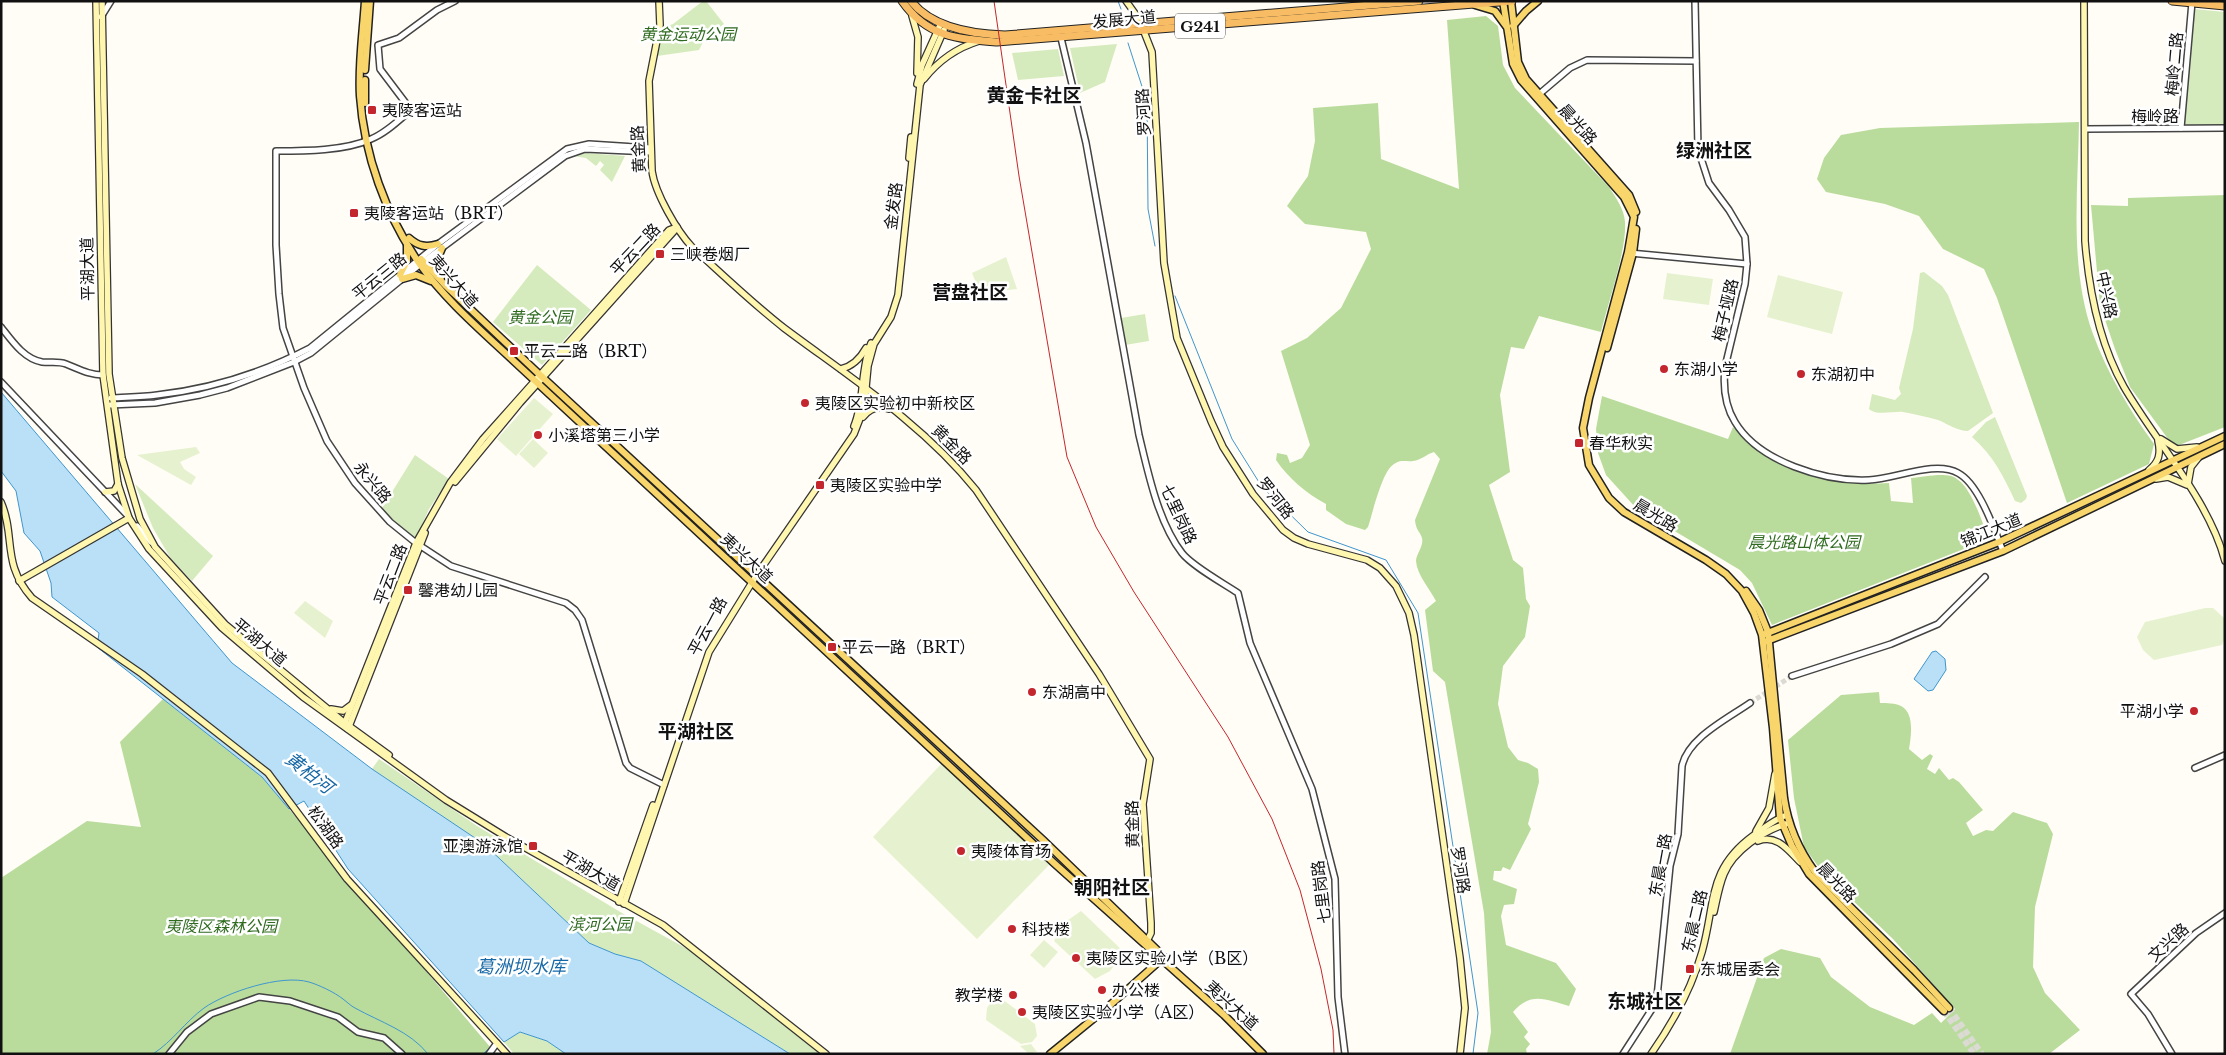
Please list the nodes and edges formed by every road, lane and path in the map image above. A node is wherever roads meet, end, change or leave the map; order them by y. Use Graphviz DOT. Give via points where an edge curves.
graph roads {
  1 [pos="96,1"];
  2 [pos="102,1"];
  3 [pos="112,1"];
  4 [pos="365,1"];
  5 [pos="370,1"];
  6 [pos="455,1"];
  7 [pos="658,1"];
  8 [pos="902,1"];
  9 [pos="911,1"];
  10 [pos="1126,1"];
  11 [pos="1419,1"];
  12 [pos="1507,1"];
  13 [pos="1538,1"];
  14 [pos="1695,1"];
  15 [pos="2084,1"];
  16 [pos="2172,1"];
  17 [pos="2192,2"];
  18 [pos="1473,4"];
  19 [pos="2225,6"];
  20 [pos="102,16"];
  21 [pos="912,16"];
  22 [pos="97,21"];
  23 [pos="944,24"];
  24 [pos="1142,28"];
  25 [pos="1510,28"];
  26 [pos="940,32"];
  27 [pos="1061,38"];
  28 [pos="981,41"];
  29 [pos="1696,61"];
  30 [pos="918,84"];
  31 [pos="1538,96"];
  32 [pos="2181,128"];
  33 [pos="2225,128"];
  34 [pos="2085,129"];
  35 [pos="368,140"];
  36 [pos="649,150"];
  37 [pos="677,227"];
  38 [pos="407,239"];
  39 [pos="440,246"];
  40 [pos="1630,253"];
  41 [pos="420,261"];
  42 [pos="1747,264"];
  43 [pos="401,277"];
  44 [pos="443,287"];
  45 [pos="1,327"];
  46 [pos="873,338"];
  47 [pos="293,360"];
  48 [pos="841,369"];
  49 [pos="103,375"];
  50 [pos="539,379"];
  51 [pos="1,382"];
  52 [pos="864,387"];
  53 [pos="106,398"];
  54 [pos="113,398"];
  55 [pos="114,405"];
  56 [pos="107,406"];
  57 [pos="893,410"];
  58 [pos="861,419"];
  59 [pos="2156,435"];
  60 [pos="2225,436"];
  61 [pos="2225,444"];
  62 [pos="2204,449"];
  63 [pos="2172,461"];
  64 [pos="2176,467"];
  65 [pos="2146,473"];
  66 [pos="2149,480"];
  67 [pos="118,484"];
  68 [pos="2188,487"];
  69 [pos="105,492"];
  70 [pos="1,502"];
  71 [pos="129,518"];
  72 [pos="1999,542"];
  73 [pos="418,544"];
  74 [pos="155,547"];
  75 [pos="2003,551"];
  76 [pos="2225,561"];
  77 [pos="752,577"];
  78 [pos="1985,577"];
  79 [pos="20,581"];
  80 [pos="1766,637"];
  81 [pos="1792,676"];
  82 [pos="354,702"];
  83 [pos="1750,702"];
  84 [pos="326,707"];
  85 [pos="346,726"];
  86 [pos="2225,755"];
  87 [pos="1776,767"];
  88 [pos="2194,768"];
  89 [pos="662,784"];
  90 [pos="1784,820"];
  91 [pos="1750,841"];
  92 [pos="1800,862"];
  93 [pos="622,901"];
  94 [pos="2225,913"];
  95 [pos="1147,940"];
  96 [pos="1162,958"];
  97 [pos="497,1043"];
  98 [pos="169,1054"];
  99 [pos="402,1054"];
  100 [pos="489,1054"];
  101 [pos="507,1054"];
  102 [pos="826,1054"];
  103 [pos="831,1054"];
  104 [pos="1050,1054"];
  105 [pos="1263,1054"];
  106 [pos="1267,1054"];
  107 [pos="1345,1054"];
  108 [pos="1461,1054"];
  109 [pos="1624,1054"];
  110 [pos="1651,1054"];
  111 [pos="1656,1054"];
  112 [pos="2172,1054"];
  1 -- 22 [label="main road, 平湖大道"];
  2 -- 20 [label="main road, 平湖大道"];
  3 -- 20 [label="street"];
  4 -- 35 [label="main road, 夷兴大道" via="360,94"];
  5 -- 35 [label="main road, 夷兴大道" via="365,82"];
  6 -- 35 [label="street" via="399,38 378,45 380,70 412,110"];
  7 -- 36 [label="main road, 黄金路" via="660,24 649,81"];
  8 -- 21 [label="highway, 发展大道 / G241"];
  9 -- 23 [label="highway, 发展大道 / G241" via="917,9"];
  10 -- 24 [label="main road, 罗河路"];
  11 -- 24 [label="highway, 发展大道 / G241"];
  12 -- 18 [label="highway, 发展大道 / G241"];
  12 -- 25 [label="main road, 晨光路"];
  13 -- 25 [label="main road"];
  14 -- 29 [label="street, 梅子垭路"];
  15 -- 34 [label="main road, 中兴路"];
  16 -- 17 [label="highway"];
  17 -- 19 [label="highway"];
  17 -- 32 [label="street, 梅岭二路"];
  18 -- 24 [label="highway, 发展大道 / G241"];
  18 -- 25 [label="main road" via="1495,11"];
  20 -- 22 [label="street"];
  20 -- 54 [label="main road, 平湖大道" via="109,374"];
  21 -- 26 [label="highway, 发展大道 / G241"];
  21 -- 30 [label="main road" via="918,37"];
  22 -- 49 [label="main road, 平湖大道"];
  23 -- 24 [label="highway, 发展大道 / G241" via="983,34"];
  23 -- 26 [label="main road, 金发路"];
  24 -- 27 [label="highway, 发展大道 / G241"];
  24 -- 108 [label="main road, 罗河路" via="1152,52 1160,216 1167,286 1180,347 1211,421 1223,447 1253,494 1283,530 1308,544 1367,560 1380,568 1396,586 1410,613 1468,1008 1466,1039"];
  25 -- 31 [label="main road, 晨光路" via="1518,62"];
  26 -- 28 [label="highway, 发展大道 / G241" via="955,38"];
  26 -- 30 [label="main road, 金发路"];
  27 -- 28 [label="highway, 发展大道 / G241"];
  27 -- 107 [label="street, 七里岗路" via="1086,142 1150,481 1182,554 1238,593 1250,643 1319,809 1335,879 1338,996"];
  28 -- 30 [label="main road" via="948,54"];
  29 -- 31 [label="street" via="1587,60 1570,68"];
  29 -- 42 [label="street, 梅子垭路" via="1698,149 1709,183 1745,237"];
  30 -- 46 [label="main road, 金发路" via="895,295 889,315"];
  30 -- 52 [label="main road, 金发路" via="898,295 892,316 874,344"];
  31 -- 40 [label="main road, 晨光路" via="1629,195 1638,217"];
  32 -- 33 [label="street, 梅岭路"];
  32 -- 34 [label="street, 梅岭路"];
  34 -- 59 [label="main road, 中兴路" via="2085,241 2101,333 2124,387"];
  35 -- 38 [label="main road, 夷兴大道"];
  35 -- 47 [label="street, 永兴路" via="317,151 276,151 279,294"];
  36 -- 37 [label="main road, 黄金路" via="653,181"];
  36 -- 39 [label="street, 平云三路" via="585,149 565,156"];
  37 -- 48 [label="main road, 黄金路" via="692,247 782,326"];
  37 -- 50 [label="main road, 平云二路"];
  38 -- 39 [label="main road" via="420,246"];
  38 -- 41 [label="main road, 夷兴大道"];
  38 -- 43 [label="main road" via="408,255"];
  39 -- 41 [label="street, 平云三路"];
  39 -- 44 [label="main road" via="437,266"];
  40 -- 42 [label="street"];
  40 -- 80 [label="main road, 晨光路" via="1587,429 1593,464 1601,481 1625,510 1708,557 1745,588 1759,610"];
  41 -- 43 [label="street, 平云三路"];
  41 -- 44 [label="main road, 夷兴大道"];
  42 -- 72 [label="street, 梅子垭路" via="1724,367 1726,402 1738,427 1778,458 1831,478 1883,479 1942,468 1958,473 1975,490"];
  43 -- 44 [label="main road" via="421,276"];
  43 -- 47 [label="street, 平云三路" via="311,353"];
  44 -- 50 [label="main road, 夷兴大道"];
  45 -- 49 [label="street" via="30,357 41,362 58,362 92,375"];
  46 -- 48 [label="main road" via="859,360"];
  46 -- 52 [label="main road, 金发路" via="866,358"];
  47 -- 54 [label="street, 平云三路" via="199,387"];
  47 -- 55 [label="street, 平云三路" via="227,388 200,395 155,403"];
  47 -- 73 [label="street, 永兴路" via="327,441 355,483 390,522"];
  48 -- 52 [label="main road, 黄金路"];
  49 -- 53 [label="main road, 平湖大道"];
  50 -- 73 [label="main road, 平云二路" via="483,440 450,483"];
  50 -- 77 [label="main road, 夷兴大道"];
  51 -- 69 [label="street"];
  52 -- 57 [label="main road, 黄金路"];
  52 -- 58 [label="main road, 平云一路"];
  52 -- 77 [label="main road, 平云一路" via="851,433"];
  53 -- 54 [label="street, 平云三路"];
  53 -- 56 [label="main road, 平湖大道"];
  54 -- 55 [label="main road, 平湖大道"];
  55 -- 56 [label="street, 平云三路"];
  55 -- 74 [label="main road, 平湖大道" via="122,458 140,519"];
  56 -- 67 [label="main road, 平湖大道"];
  57 -- 58 [label="main road" via="878,406"];
  57 -- 95 [label="main road, 黄金路" via="929,438 976,490 1099,674 1150,759 1143,804 1151,923"];
  58 -- 77 [label="main road, 平云一路" via="854,434"];
  59 -- 62 [label="main road" via="2177,449"];
  59 -- 63 [label="main road, 中兴路"];
  59 -- 65 [label="main road" via="2160,457"];
  60 -- 62 [label="main road, 锦江大道"];
  61 -- 62 [label="main road, 锦江大道"];
  62 -- 63 [label="main road, 锦江大道"];
  62 -- 64 [label="main road, 锦江大道"];
  62 -- 68 [label="main road" via="2190,467"];
  63 -- 64 [label="main road, 中兴路"];
  63 -- 65 [label="main road, 锦江大道"];
  64 -- 66 [label="main road, 锦江大道"];
  64 -- 68 [label="main road, 中兴路"];
  65 -- 72 [label="main road, 锦江大道"];
  66 -- 68 [label="main road" via="2168,477"];
  66 -- 75 [label="main road, 锦江大道"];
  67 -- 69 [label="main road" via="114,491"];
  67 -- 71 [label="main road, 平湖大道"];
  68 -- 76 [label="main road, 中兴路" via="2212,523"];
  69 -- 71 [label="street"];
  70 -- 79 [label="main road, 松湖路" via="11,560"];
  71 -- 74 [label="street"];
  71 -- 79 [label="main road"];
  71 -- 85 [label="main road, 平湖大道" via="149,549 222,628 303,697"];
  72 -- 75 [label="street, 梅子垭路"];
  72 -- 80 [label="main road, 锦江大道"];
  73 -- 82 [label="main road, 平云二路"];
  73 -- 85 [label="main road, 平云二路"];
  73 -- 89 [label="street, 永兴路" via="451,566 557,599 575,610 582,620 626,763"];
  74 -- 84 [label="main road, 平湖大道" via="225,624"];
  75 -- 80 [label="main road, 锦江大道"];
  77 -- 89 [label="main road, 平云一路" via="706,650"];
  77 -- 95 [label="main road, 夷兴大道" via="1050,846"];
  77 -- 96 [label="main road, 夷兴大道" via="1055,864"];
  78 -- 81 [label="street" via="1938,624 1891,644"];
  79 -- 97 [label="main road, 松湖路" via="38,604 142,674 268,773 347,879"];
  80 -- 87 [label="main road, 晨光路"];
  80 -- 90 [label="main road, 晨光路"];
  82 -- 84 [label="main road" via="343,712"];
  82 -- 85 [label="main road, 平云二路"];
  83 -- 109 [label="street, 东晨一路" via="1701,738 1685,756 1657,997"];
  84 -- 85 [label="main road, 平湖大道"];
  85 -- 93 [label="main road, 平湖大道" via="448,798"];
  86 -- 88 [label="street"];
  87 -- 90 [label="main road, 晨光路"];
  87 -- 91 [label="main road" via="1769,808"];
  89 -- 93 [label="main road, 平云一路"];
  90 -- 91 [label="main road, 东晨二路"];
  90 -- 92 [label="main road, 晨光路"];
  90 -- 92 [label="main road, 晨光路" via="1815,872 1914,970 1946,1010"];
  91 -- 92 [label="main road" via="1774,840"];
  91 -- 110 [label="main road, 东晨二路" via="1736,850 1720,872 1702,953 1693,978"];
  91 -- 111 [label="main road, 东晨二路" via="1724,874 1705,953 1684,1005"];
  93 -- 102 [label="main road, 平湖大道" via="687,942"];
  93 -- 103 [label="main road, 平湖大道" via="664,922 689,940"];
  94 -- 112 [label="street, 文兴路" via="2196,933 2131,994 2148,1014"];
  95 -- 96 [label="main road, 夷兴大道"];
  96 -- 104 [label="main road"];
  96 -- 105 [label="main road, 夷兴大道"];
  96 -- 106 [label="main road, 夷兴大道" via="1211,999"];
  97 -- 100 [label="street"];
  97 -- 101 [label="main road"];
  98 -- 99 [label="street" via="187,1032 212,1014 259,996 290,1001 338,1017 358,1032 384,1038"];
}
